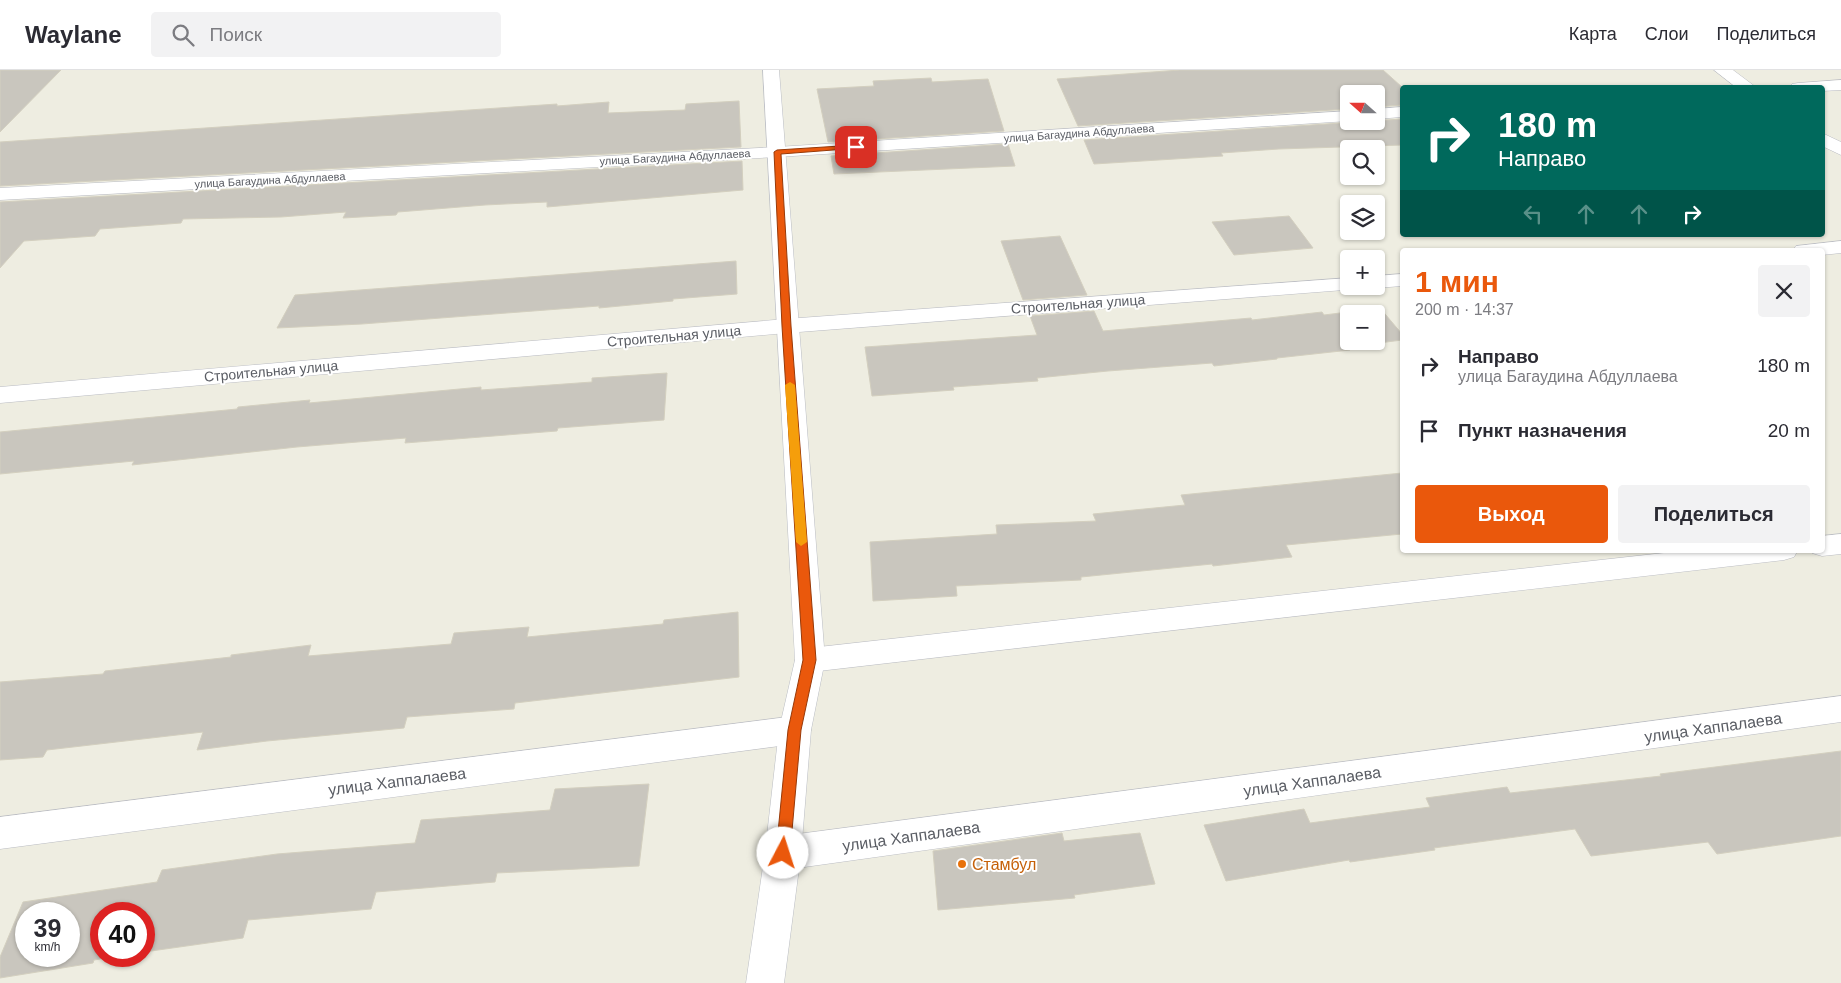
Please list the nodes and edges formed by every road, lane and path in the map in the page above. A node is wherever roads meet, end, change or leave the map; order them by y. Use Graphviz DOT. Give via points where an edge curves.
graph roads {
  1 [pos="771,70"];
  2 [pos="1722,70"];
  3 [pos="1744,85"];
  4 [pos="1841,85"];
  5 [pos="1825,86"];
  6 [pos="1400,112"];
  7 [pos="1385,113"];
  8 [pos="1340,117"];
  9 [pos="1825,140"];
  10 [pos="1841,150"];
  11 [pos="777,152"];
  12 [pos="0,194"];
  13 [pos="1841,247"];
  14 [pos="1825,248"];
  15 [pos="1400,280"];
  16 [pos="1385,281"];
  17 [pos="1340,285"];
  18 [pos="786,326"];
  19 [pos="0,395"];
  20 [pos="1841,544"];
  21 [pos="1825,546"];
  22 [pos="1757,553"];
  23 [pos="810,660"];
  24 [pos="1841,709"];
  25 [pos="795,730"];
  26 [pos="0,833"];
  27 [pos="783,853"];
  28 [pos="764,983"];
  1 -- 11 [label="street"];
  2 -- 3 [label="street"];
  4 -- 5 [label="street"];
  6 -- 7 [label="street"];
  8 -- 11 [label="street, улица Багаудина Абдуллаева"];
  9 -- 10 [label="street"];
  11 -- 12 [label="street, улица Багаудина Абдуллаева"];
  11 -- 18 [label="street"];
  13 -- 14 [label="street"];
  15 -- 16 [label="street"];
  17 -- 18 [label="street, Строительная улица"];
  18 -- 19 [label="street, Строительная улица"];
  18 -- 23 [label="street"];
  20 -- 21 [label="street"];
  22 -- 23 [label="street"];
  23 -- 25 [label="street"];
  24 -- 27 [label="street, улица Хаппалаева"];
  25 -- 26 [label="street, улица Хаппалаева"];
  25 -- 27 [label="street"];
  27 -- 28 [label="street"];
}
